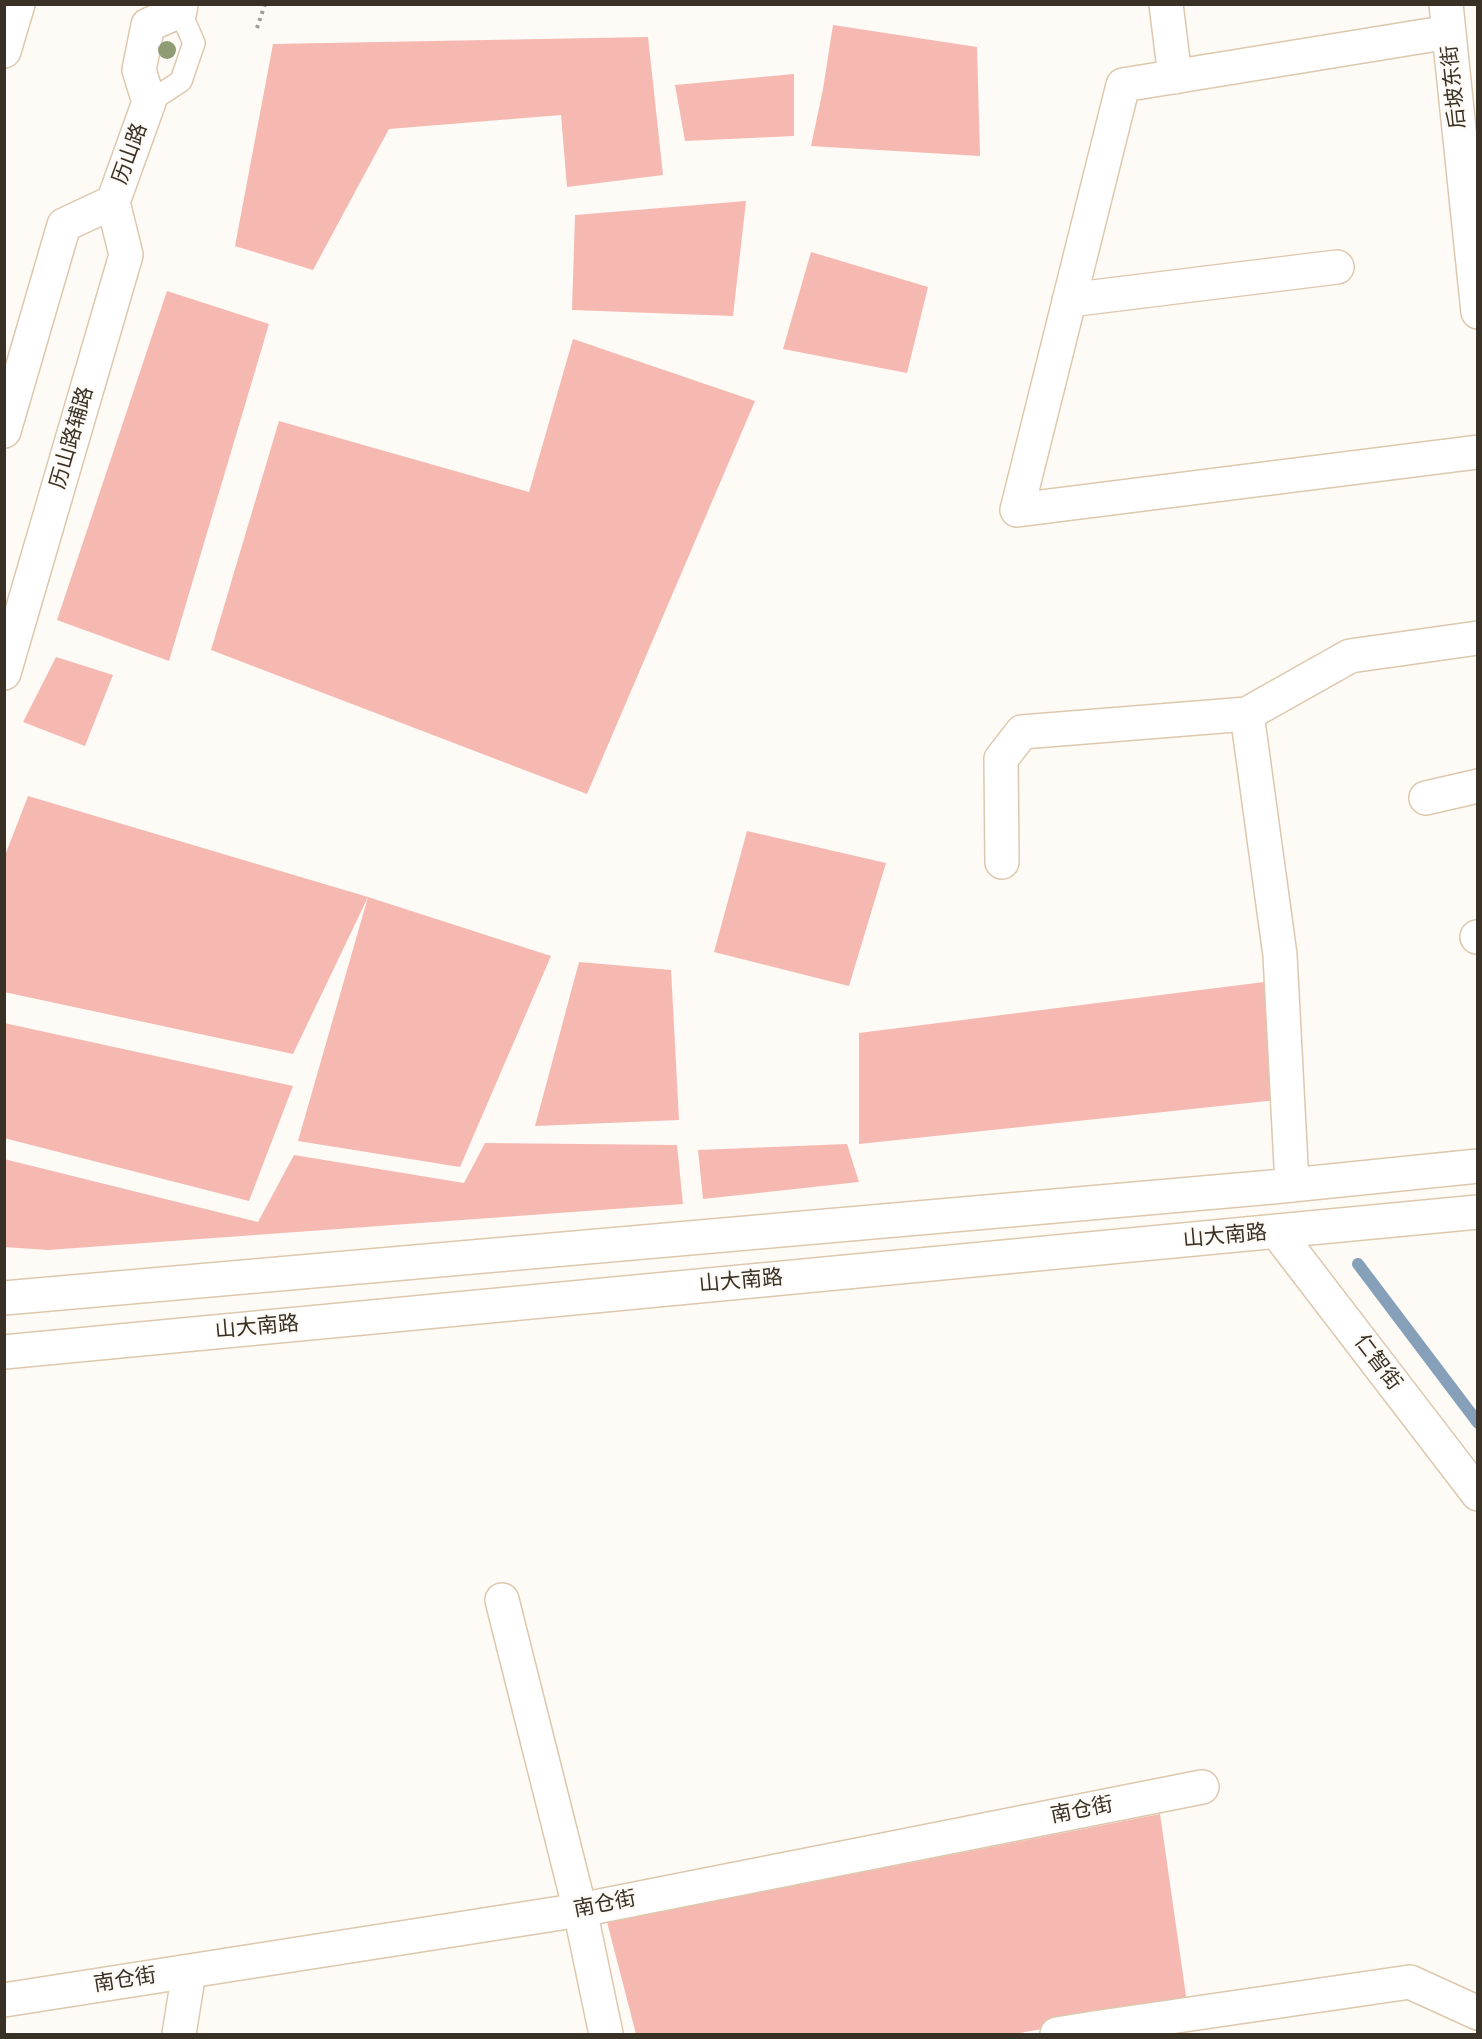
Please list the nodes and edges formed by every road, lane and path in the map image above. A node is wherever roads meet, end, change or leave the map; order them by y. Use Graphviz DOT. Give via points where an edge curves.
graph roads {
  1 [pos="18,4"];
  2 [pos="265,4"];
  3 [pos="1166,4"];
  4 [pos="180,8"];
  5 [pos="1448,18"];
  6 [pos="257,28"];
  7 [pos="4,51"];
  8 [pos="1174,77"];
  9 [pos="149,102"];
  10 [pos="113,202"];
  11 [pos="1337,267"];
  12 [pos="1069,300"];
  13 [pos="1478,312"];
  14 [pos="4,431"];
  15 [pos="1478,452"];
  16 [pos="1478,638"];
  17 [pos="4,673"];
  18 [pos="1247,714"];
  19 [pos="1478,786"];
  20 [pos="1426,798"];
  21 [pos="1002,862"];
  22 [pos="1478,1166"];
  23 [pos="1292,1185"];
  24 [pos="1478,1212"];
  25 [pos="1277,1232"];
  26 [pos="4,1298"];
  27 [pos="4,1352"];
  28 [pos="1478,1494"];
  29 [pos="502,1600"];
  30 [pos="1202,1787"];
  31 [pos="580,1910"];
  32 [pos="189,1972"];
  33 [pos="4,2000"];
  34 [pos="1478,2013"];
  35 [pos="1095,2031"];
  36 [pos="179,2034"];
  37 [pos="606,2034"];
  38 [pos="1057,2034"];
  1 -- 7 [label="street"];
  2 -- 6 [label="path"];
  3 -- 8 [label="street"];
  4 -- 9 [label="street, 历山路" via="148,25 139,70"];
  4 -- 9 [label="lane" via="194,43 181,81"];
  5 -- 8 [label="street"];
  5 -- 13 [label="street, 后坡东街"];
  8 -- 12 [label="street" via="1123,85"];
  9 -- 10 [label="street, 历山路"];
  10 -- 14 [label="street, 历山路" via="64,225"];
  10 -- 17 [label="street, 历山路辅路" via="126,255"];
  11 -- 12 [label="street"];
  12 -- 15 [label="street" via="1017,510"];
  16 -- 18 [label="street" via="1350,656"];
  18 -- 21 [label="street" via="1022,732 1001,759"];
  18 -- 23 [label="street" via="1280,955"];
  19 -- 20 [label="street"];
  22 -- 23 [label="street"];
  23 -- 26 [label="street"];
  24 -- 25 [label="street, 山大南路"];
  25 -- 27 [label="street, 山大南路"];
  25 -- 28 [label="street, 仁智街"];
  29 -- 31 [label="street"];
  30 -- 31 [label="street, 南仓街"];
  31 -- 32 [label="street, 南仓街"];
  31 -- 37 [label="street"];
  32 -- 33 [label="street, 南仓街"];
  32 -- 36 [label="street"];
  34 -- 35 [label="street" via="1410,1982"];
  35 -- 38 [label="street"];
}
